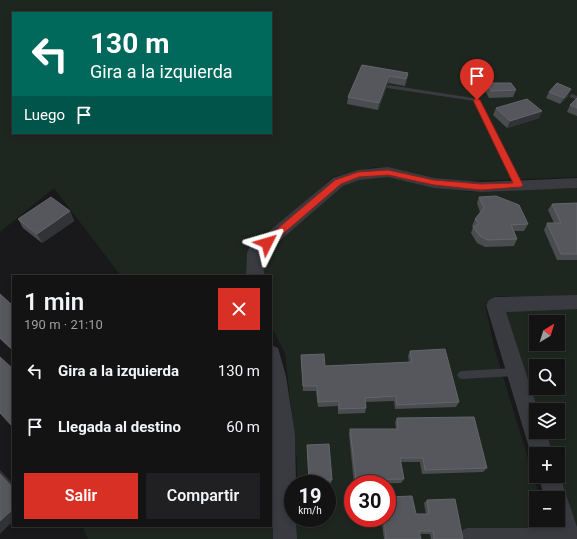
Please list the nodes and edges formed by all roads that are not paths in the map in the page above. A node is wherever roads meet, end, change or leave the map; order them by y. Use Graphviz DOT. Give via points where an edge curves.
graph roads {
  1 [pos="389,87"];
  2 [pos="577,183"];
  3 [pos="519,185"];
  4 [pos="255,275"];
  5 [pos="577,302"];
  6 [pos="272,358"];
  7 [pos="516,372"];
  8 [pos="462,375"];
  9 [pos="540,447"];
  10 [pos="565,524"];
  11 [pos="466,534"];
  12 [pos="569,536"];
  13 [pos="285,539"];
  1 -- 3 [label="lane" via="477,100"];
  2 -- 3 [label="street"];
  3 -- 4 [label="street" via="481,187 434,183 388,172 358,175 338,182 255,253"];
  5 -- 7 [label="street" via="495,305"];
  6 -- 13 [label="street" via="284,435"];
  7 -- 8 [label="lane"];
  7 -- 9 [label="street"];
  10 -- 12 [label="street"];
  11 -- 12 [label="lane"];
}
